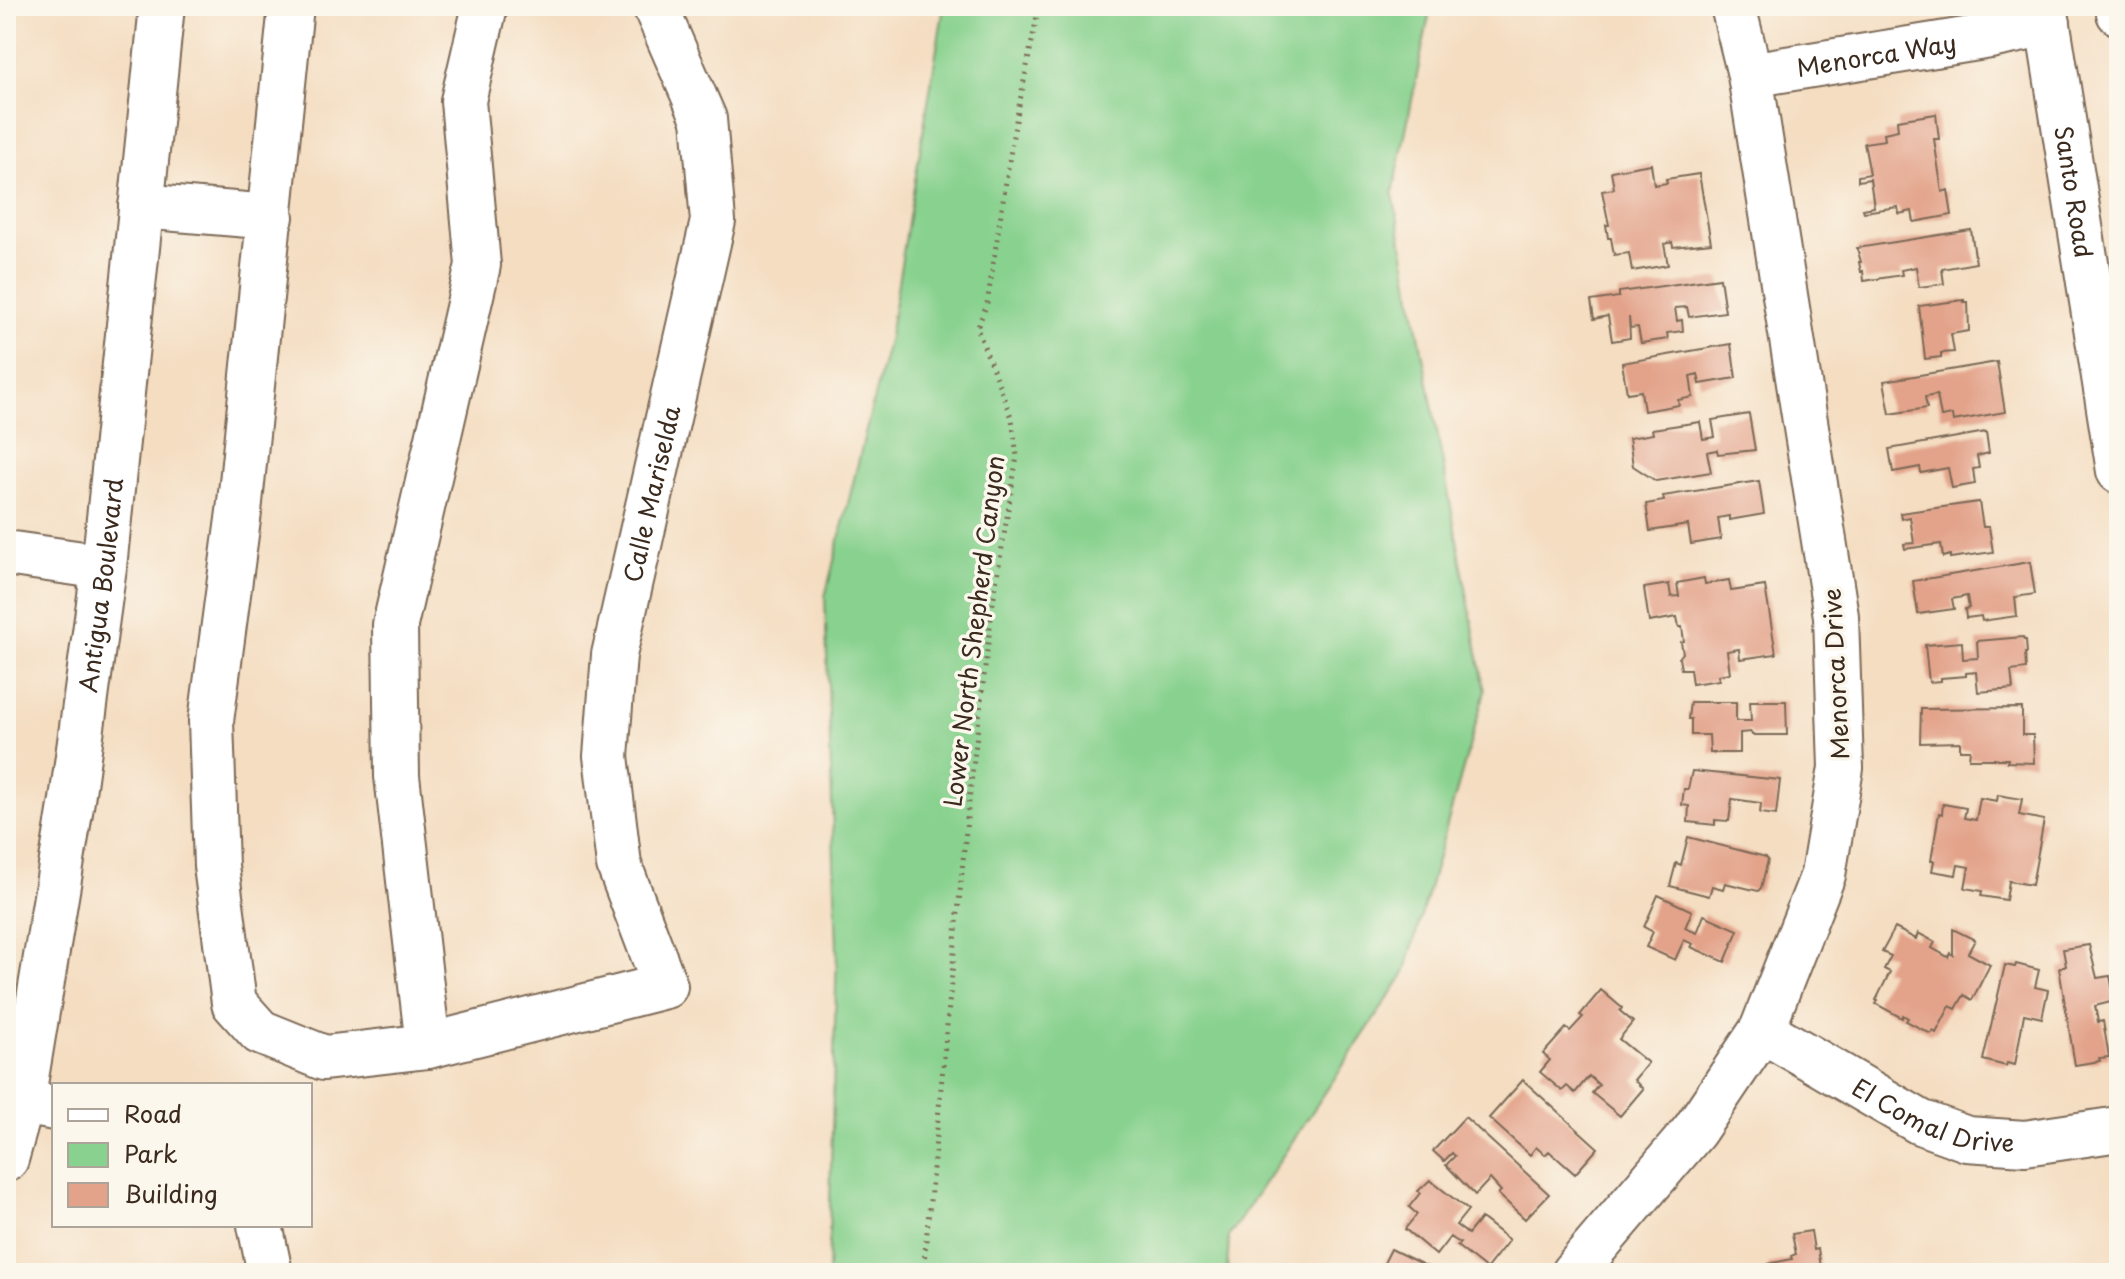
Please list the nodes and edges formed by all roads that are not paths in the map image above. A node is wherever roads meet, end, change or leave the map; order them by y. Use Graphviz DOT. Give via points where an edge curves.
graph roads {
  1 [pos="162,6"];
  2 [pos="291,6"];
  3 [pos="485,6"];
  4 [pos="1733,6"];
  5 [pos="2118,6"];
  6 [pos="673,13"];
  7 [pos="2119,13"];
  8 [pos="2047,15"];
  9 [pos="1750,75"];
  10 [pos="141,206"];
  11 [pos="271,217"];
  12 [pos="2119,471"];
  13 [pos="6,553"];
  14 [pos="104,567"];
  15 [pos="1762,1030"];
  16 [pos="428,1046"];
  17 [pos="38,1105"];
  18 [pos="2119,1129"];
  19 [pos="6,1159"];
  20 [pos="260,1227"];
  21 [pos="270,1273"];
  22 [pos="1573,1273"];
  1 -- 10 [label="street, Antigua Boulevard"];
  2 -- 11 [label="street"];
  3 -- 16 [label="street" via="463,101 478,265 395,625 397,776"];
  4 -- 9 [label="street, Menorca Drive"];
  5 -- 7 [label="street"];
  6 -- 16 [label="street, Calle Mariselda" via="704,119 713,221 614,655 606,756 619,865 665,986"];
  8 -- 9 [label="street, Menorca Way" via="1990,36"];
  8 -- 12 [label="street, Santo Road"];
  9 -- 15 [label="street, Menorca Drive" via="1836,616 1841,768 1823,875"];
  10 -- 11 [label="street"];
  10 -- 14 [label="street, Antigua Boulevard"];
  11 -- 16 [label="street" via="211,721 216,866 234,1003 260,1032 324,1058"];
  13 -- 14 [label="street"];
  14 -- 17 [label="street, Antigua Boulevard"];
  15 -- 18 [label="street, El Comal Drive" via="1920,1122 1967,1139 2025,1143"];
  15 -- 22 [label="street, Menorca Drive" via="1694,1131"];
  17 -- 19 [label="street, Antigua Boulevard"];
  20 -- 21 [label="street"];
}
